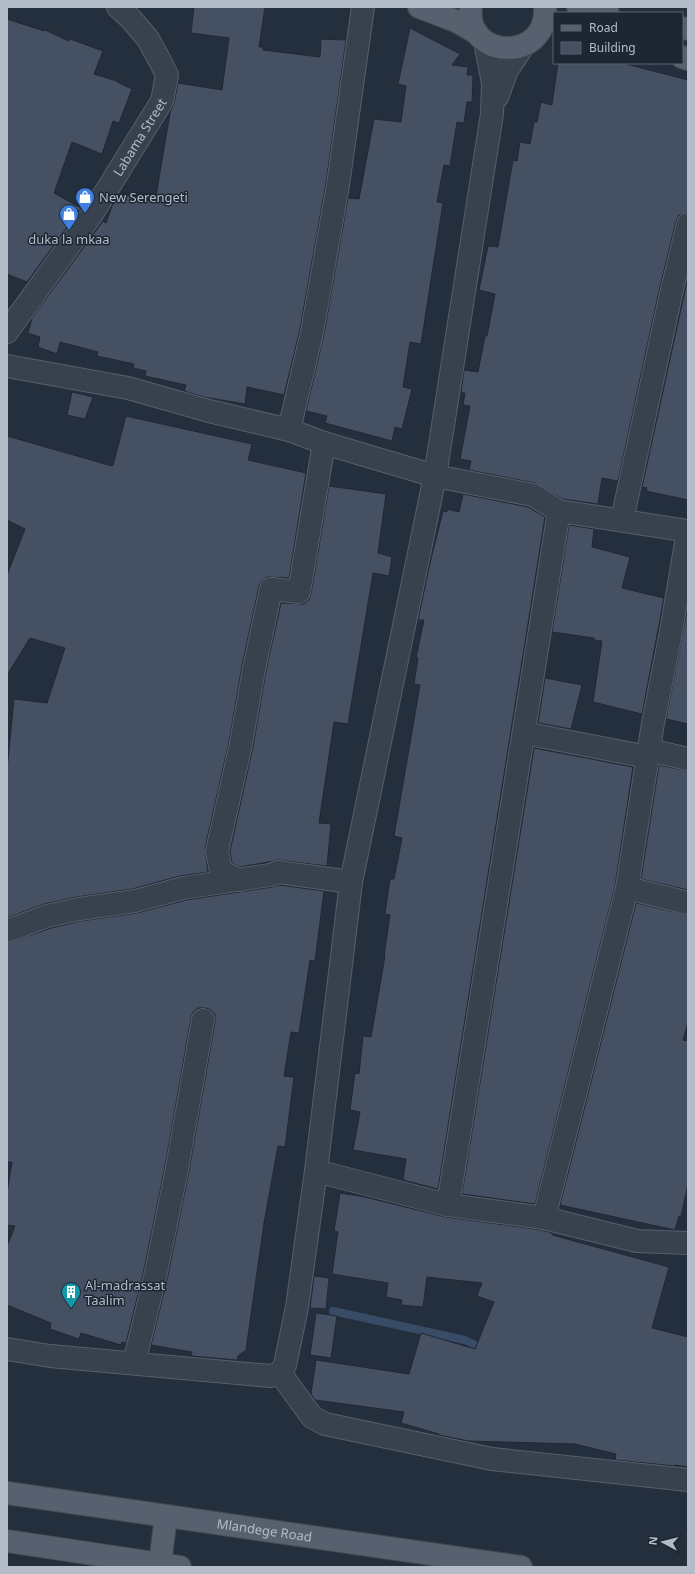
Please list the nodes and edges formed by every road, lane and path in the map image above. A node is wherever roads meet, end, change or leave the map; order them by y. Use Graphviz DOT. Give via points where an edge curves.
graph roads {
  1 [pos="118,7"];
  2 [pos="363,7"];
  3 [pos="419,7"];
  4 [pos="471,7"];
  5 [pos="545,7"];
  6 [pos="578,7"];
  7 [pos="603,12"];
  8 [pos="553,37"];
  9 [pos="481,38"];
  10 [pos="527,43"];
  11 [pos="492,114"];
  12 [pos="688,224"];
  13 [pos="7,332"];
  14 [pos="7,366"];
  15 [pos="289,430"];
  16 [pos="324,443"];
  17 [pos="435,476"];
  18 [pos="559,511"];
  19 [pos="622,520"];
  20 [pos="688,531"];
  21 [pos="524,733"];
  22 [pos="648,753"];
  23 [pos="688,759"];
  24 [pos="240,880"];
  25 [pos="351,882"];
  26 [pos="627,888"];
  27 [pos="688,903"];
  28 [pos="7,931"];
  29 [pos="203,1020"];
  30 [pos="316,1171"];
  31 [pos="448,1205"];
  32 [pos="544,1218"];
  33 [pos="688,1243"];
  34 [pos="7,1348"];
  35 [pos="134,1363"];
  36 [pos="280,1372"];
  37 [pos="688,1480"];
  38 [pos="7,1493"];
  39 [pos="166,1516"];
  40 [pos="7,1541"];
  41 [pos="170,1566"];
  42 [pos="515,1567"];
  1 -- 13 [label="street, Labama Street" via="148,39 167,75 162,101 92,214"];
  2 -- 15 [label="street" via="338,185 312,332"];
  3 -- 9 [label="main road" via="451,19"];
  4 -- 9 [label="main road" via="472,24"];
  5 -- 10 [label="main road" via="544,24 539,33"];
  6 -- 7 [label="main road"];
  8 -- 10 [label="main road"];
  9 -- 10 [label="main road" via="504,49"];
  9 -- 11 [label="street" via="493,83"];
  10 -- 11 [label="street" via="507,70"];
  11 -- 17 [label="street"];
  12 -- 19 [label="street"];
  14 -- 15 [label="street" via="128,388"];
  15 -- 16 [label="street"];
  16 -- 17 [label="street"];
  16 -- 24 [label="street" via="299,592 271,588 217,851 221,871"];
  17 -- 18 [label="street" via="533,495"];
  17 -- 25 [label="street"];
  18 -- 19 [label="street"];
  18 -- 21 [label="street"];
  19 -- 20 [label="street"];
  20 -- 22 [label="street" via="672,632"];
  21 -- 22 [label="street"];
  21 -- 31 [label="street"];
  22 -- 23 [label="street"];
  22 -- 26 [label="street"];
  24 -- 25 [label="street" via="278,872"];
  24 -- 28 [label="street" via="183,888 134,901 78,909 43,917"];
  25 -- 30 [label="street"];
  26 -- 27 [label="street"];
  26 -- 32 [label="street"];
  29 -- 35 [label="street" via="176,1174"];
  30 -- 31 [label="street"];
  30 -- 36 [label="street" via="297,1306 285,1365"];
  31 -- 32 [label="street"];
  32 -- 33 [label="street" via="637,1241"];
  34 -- 35 [label="street" via="50,1356"];
  35 -- 36 [label="street" via="270,1376"];
  36 -- 37 [label="street" via="312,1417 325,1424 492,1459"];
  38 -- 39 [label="main road, Mlandege Road"];
  39 -- 41 [label="main road"];
  39 -- 42 [label="main road, Mlandege Road"];
  40 -- 41 [label="main road"];
}
